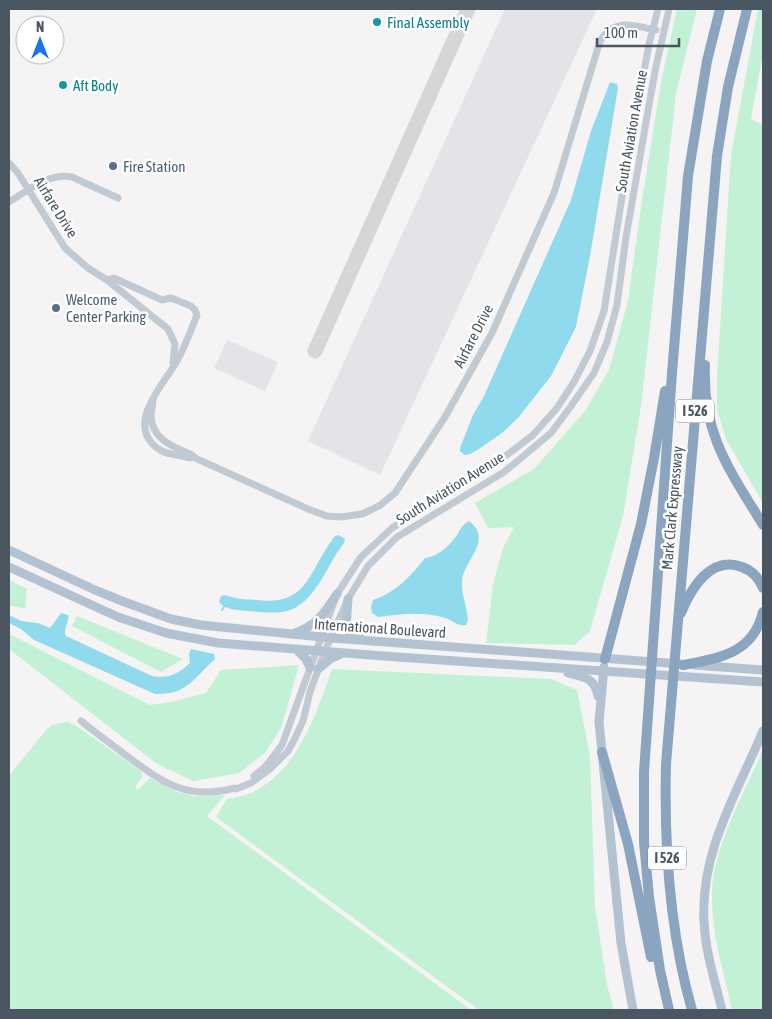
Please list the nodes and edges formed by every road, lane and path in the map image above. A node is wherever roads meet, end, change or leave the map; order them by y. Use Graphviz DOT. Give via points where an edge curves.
graph roads {
  1 [pos="658,9"];
  2 [pos="669,9"];
  3 [pos="720,9"];
  4 [pos="747,9"];
  5 [pos="653,29"];
  6 [pos="664,31"];
  7 [pos="9,163"];
  8 [pos="714,180"];
  9 [pos="28,190"];
  10 [pos="118,198"];
  11 [pos="9,202"];
  12 [pos="680,274"];
  13 [pos="107,280"];
  14 [pos="172,367"];
  15 [pos="763,525"];
  16 [pos="9,550"];
  17 [pos="9,567"];
  18 [pos="763,588"];
  19 [pos="95,590"];
  20 [pos="337,594"];
  21 [pos="348,599"];
  22 [pos="89,604"];
  23 [pos="763,612"];
  24 [pos="290,634"];
  25 [pos="322,637"];
  26 [pos="332,638"];
  27 [pos="365,641"];
  28 [pos="676,643"];
  29 [pos="297,650"];
  30 [pos="320,651"];
  31 [pos="342,653"];
  32 [pos="605,659"];
  33 [pos="683,664"];
  34 [pos="548,668"];
  35 [pos="314,669"];
  36 [pos="763,670"];
  37 [pos="603,671"];
  38 [pos="763,682"];
  39 [pos="599,704"];
  40 [pos="81,721"];
  41 [pos="763,731"];
  42 [pos="602,752"];
  43 [pos="633,1010"];
  44 [pos="664,1010"];
  45 [pos="669,1010"];
  46 [pos="692,1010"];
  47 [pos="722,1010"];
  1 -- 5 [label="street, South Aviation Avenue"];
  2 -- 6 [label="street, South Aviation Avenue"];
  3 -- 12 [label="highway, Mark Clark Expressway / I 526" via="688,176"];
  4 -- 8 [label="highway, Mark Clark Expressway / I 526" via="728,87"];
  5 -- 6 [label="street, Airfare Drive"];
  5 -- 14 [label="street, Airfare Drive" via="623,24 610,30 600,41 554,192 492,333 403,482 379,506 362,514 327,516 166,443 157,434 152,420 153,400"];
  5 -- 20 [label="street, South Aviation Avenue" via="604,311 590,351 574,382 533,435 495,464 381,537 361,557"];
  6 -- 21 [label="street, South Aviation Avenue" via="626,237 617,305 594,373 551,433 504,472 397,537 368,566"];
  7 -- 9 [label="street, Airfare Drive"];
  8 -- 15 [label="highway" via="706,401 720,449"];
  8 -- 28 [label="highway, Mark Clark Expressway / I 526"];
  9 -- 10 [label="street" via="50,179 68,176"];
  9 -- 11 [label="street"];
  9 -- 13 [label="street, Airfare Drive" via="64,248"];
  12 -- 32 [label="highway" via="654,458 635,549"];
  12 -- 45 [label="highway, Mark Clark Expressway / I 526" via="644,793 649,897"];
  13 -- 14 [label="street, Airfare Drive" via="168,329 175,344"];
  13 -- 14 [label="street, Airfare Drive" via="114,278 162,300 173,298 195,310 197,315"];
  16 -- 19 [label="main road, International Boulevard"];
  17 -- 22 [label="main road, International Boulevard"];
  18 -- 28 [label="highway" via="757,577 735,564 710,571 689,594 681,613"];
  19 -- 22 [label="main road"];
  19 -- 24 [label="main road, International Boulevard" via="178,620"];
  20 -- 24 [label="main road" via="319,620"];
  20 -- 25 [label="street, South Aviation Avenue"];
  21 -- 26 [label="street, South Aviation Avenue"];
  21 -- 27 [label="main road" via="346,628"];
  22 -- 29 [label="main road, International Boulevard" via="166,633 218,643"];
  23 -- 33 [label="highway" via="752,636 737,650 718,658"];
  24 -- 25 [label="main road, International Boulevard"];
  25 -- 26 [label="main road, International Boulevard"];
  25 -- 30 [label="street, South Aviation Avenue"];
  26 -- 27 [label="main road, International Boulevard"];
  26 -- 30 [label="street, South Aviation Avenue"];
  27 -- 32 [label="main road, International Boulevard"];
  28 -- 46 [label="highway, Mark Clark Expressway / I 526" via="666,788 668,866 674,927"];
  29 -- 30 [label="main road, International Boulevard"];
  29 -- 35 [label="main road"];
  30 -- 31 [label="main road, International Boulevard"];
  30 -- 35 [label="street, South Aviation Avenue"];
  31 -- 34 [label="main road, International Boulevard"];
  31 -- 35 [label="main road"];
  32 -- 33 [label="main road, International Boulevard"];
  32 -- 37 [label="main road"];
  33 -- 36 [label="main road, International Boulevard"];
  34 -- 37 [label="main road, International Boulevard"];
  34 -- 39 [label="main road" via="587,678 594,684"];
  35 -- 40 [label="street, South Aviation Avenue" via="282,745 265,767 235,788 206,792 169,784 149,773"];
  37 -- 38 [label="main road, International Boulevard"];
  37 -- 39 [label="main road"];
  39 -- 42 [label="main road"];
  41 -- 47 [label="main road" via="718,832 704,890 704,922"];
  42 -- 43 [label="main road" via="621,943"];
  42 -- 44 [label="highway" via="628,844"];
}
